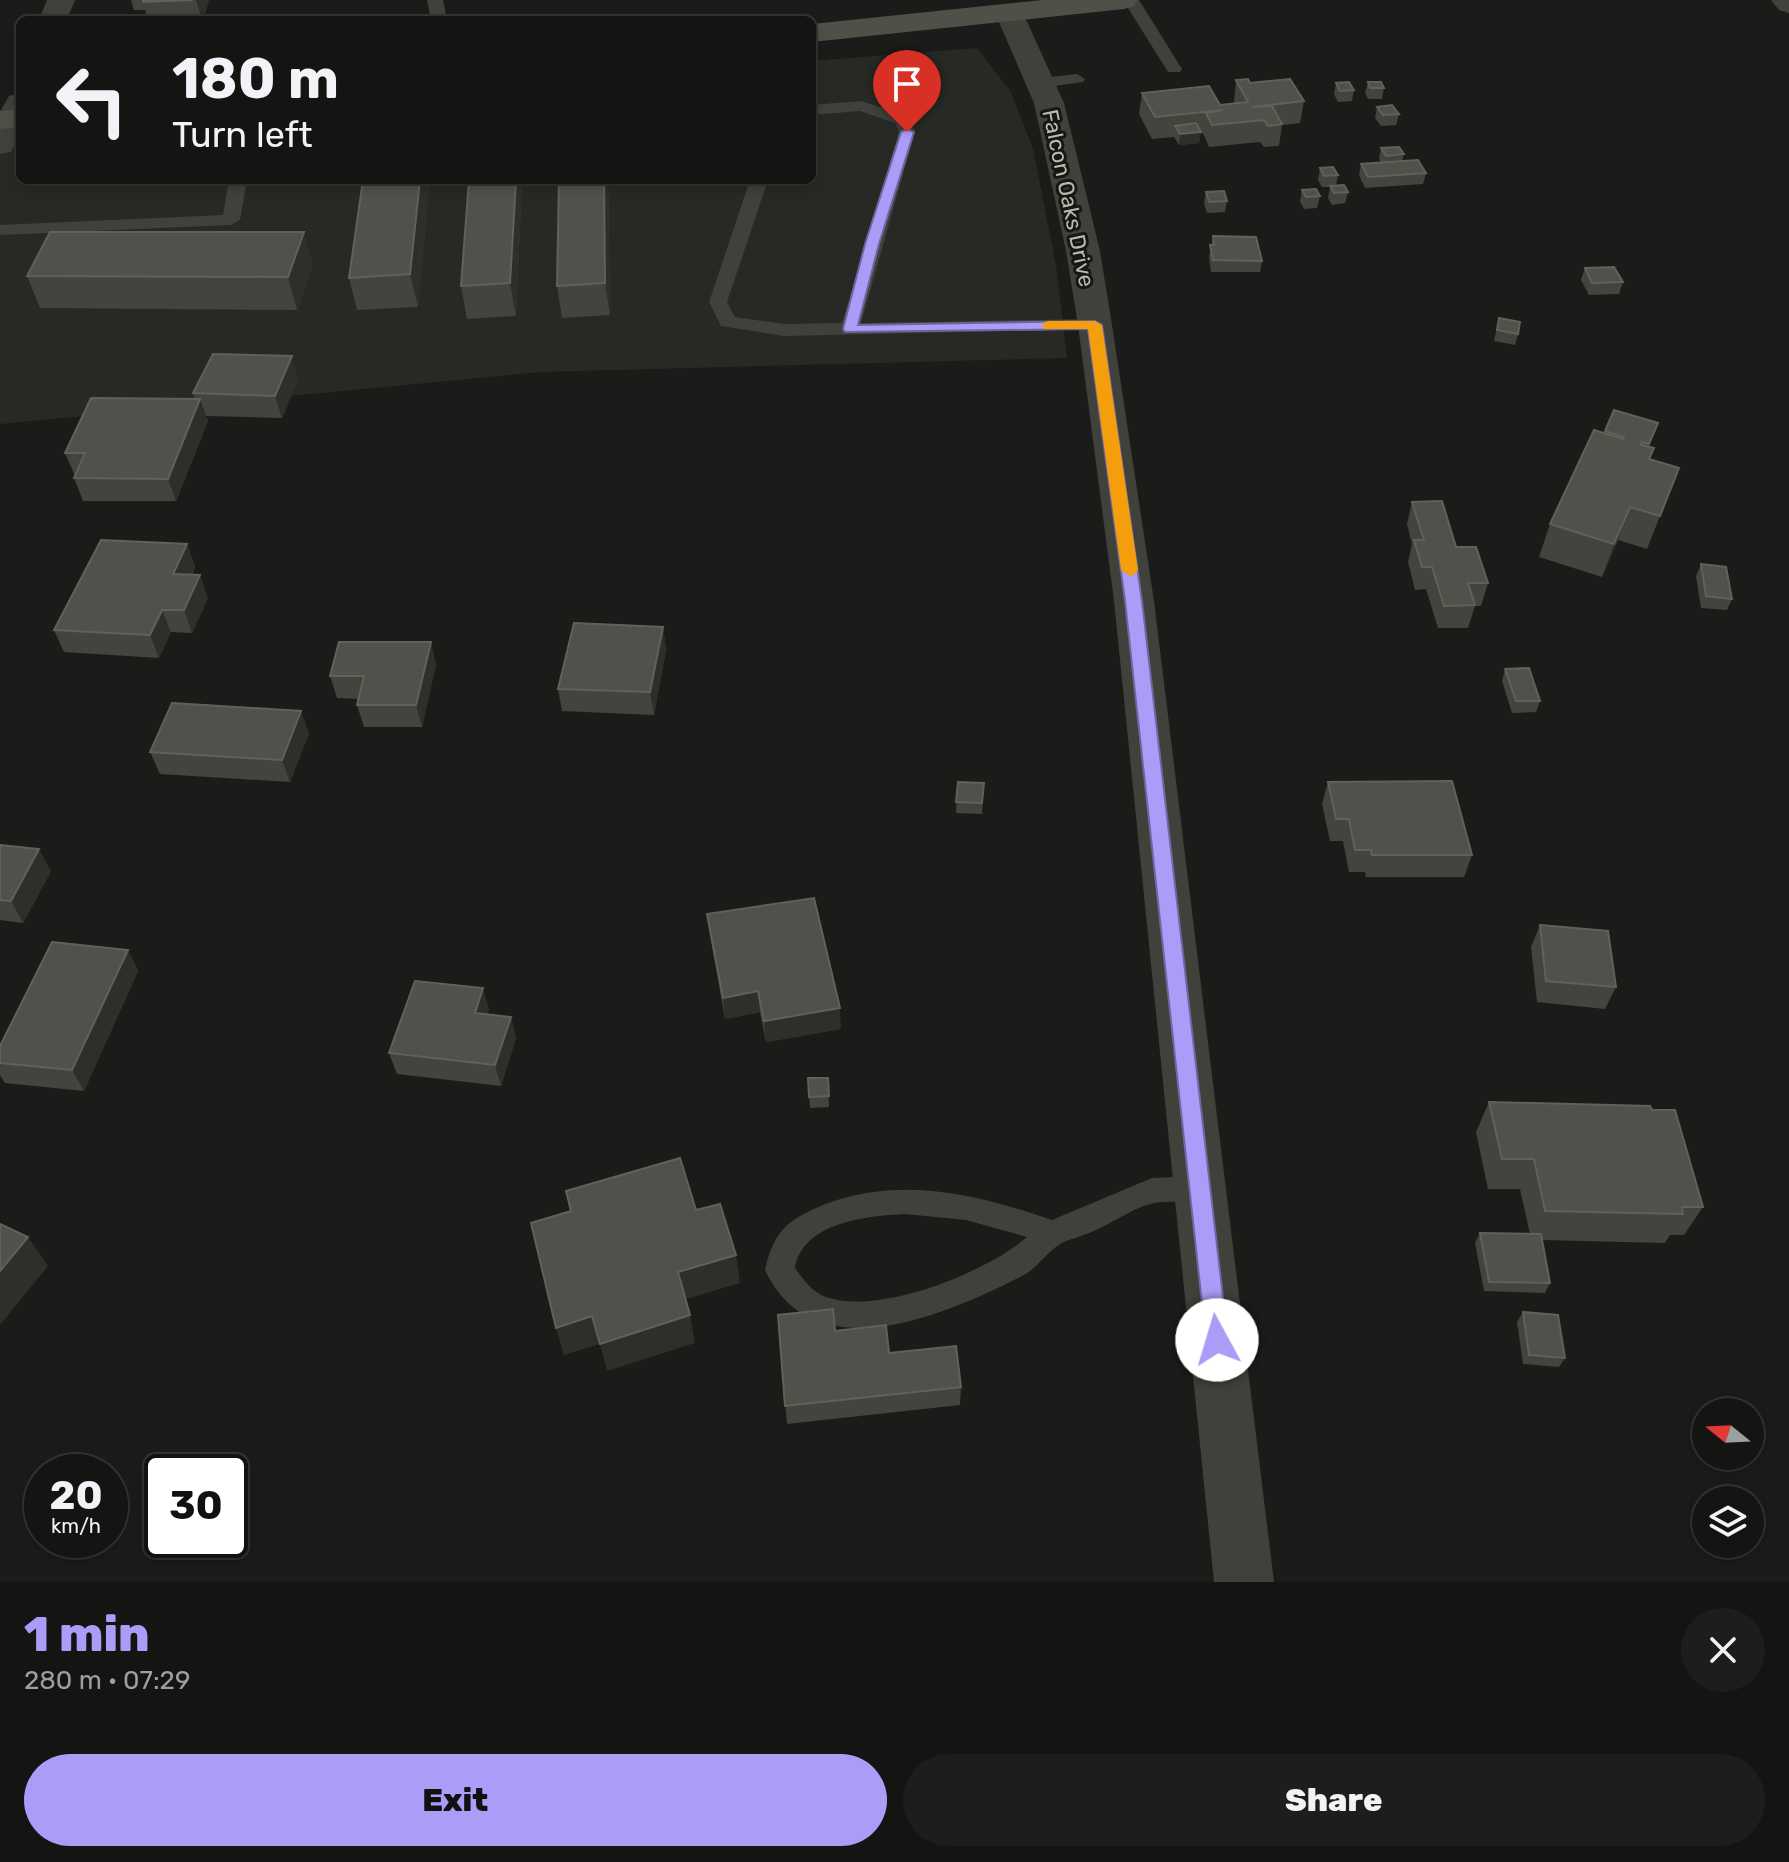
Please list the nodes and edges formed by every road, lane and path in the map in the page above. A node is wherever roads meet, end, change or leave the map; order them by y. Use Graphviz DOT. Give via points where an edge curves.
graph roads {
  1 [pos="1124,0"];
  2 [pos="1131,0"];
  3 [pos="1009,13"];
  4 [pos="816,33"];
  5 [pos="1174,69"];
  6 [pos="816,110"];
  7 [pos="237,184"];
  8 [pos="758,184"];
  9 [pos="0,230"];
  10 [pos="1095,325"];
  11 [pos="850,329"];
  12 [pos="1200,1189"];
  13 [pos="1052,1233"];
  14 [pos="1244,1582"];
  1 -- 3 [label="main road"];
  2 -- 5 [label="lane"];
  3 -- 4 [label="main road"];
  3 -- 10 [label="street, Falcon Oaks Drive" via="1058,81 1049,103"];
  6 -- 11 [label="lane" via="872,108 902,120 907,132"];
  7 -- 9 [label="lane" via="231,220"];
  8 -- 11 [label="lane" via="718,302 728,322 784,330"];
  10 -- 11 [label="lane"];
  10 -- 12 [label="street, Falcon Oaks Drive" via="1134,601"];
  12 -- 13 [label="lane" via="1152,1191"];
  12 -- 14 [label="street, Falcon Oaks Drive"];
  13 -- 13 [label="lane" via="1017,1264 932,1303 896,1310 819,1310 795,1293 780,1270 785,1247 799,1231 837,1211 875,1201 968,1209"];
}
